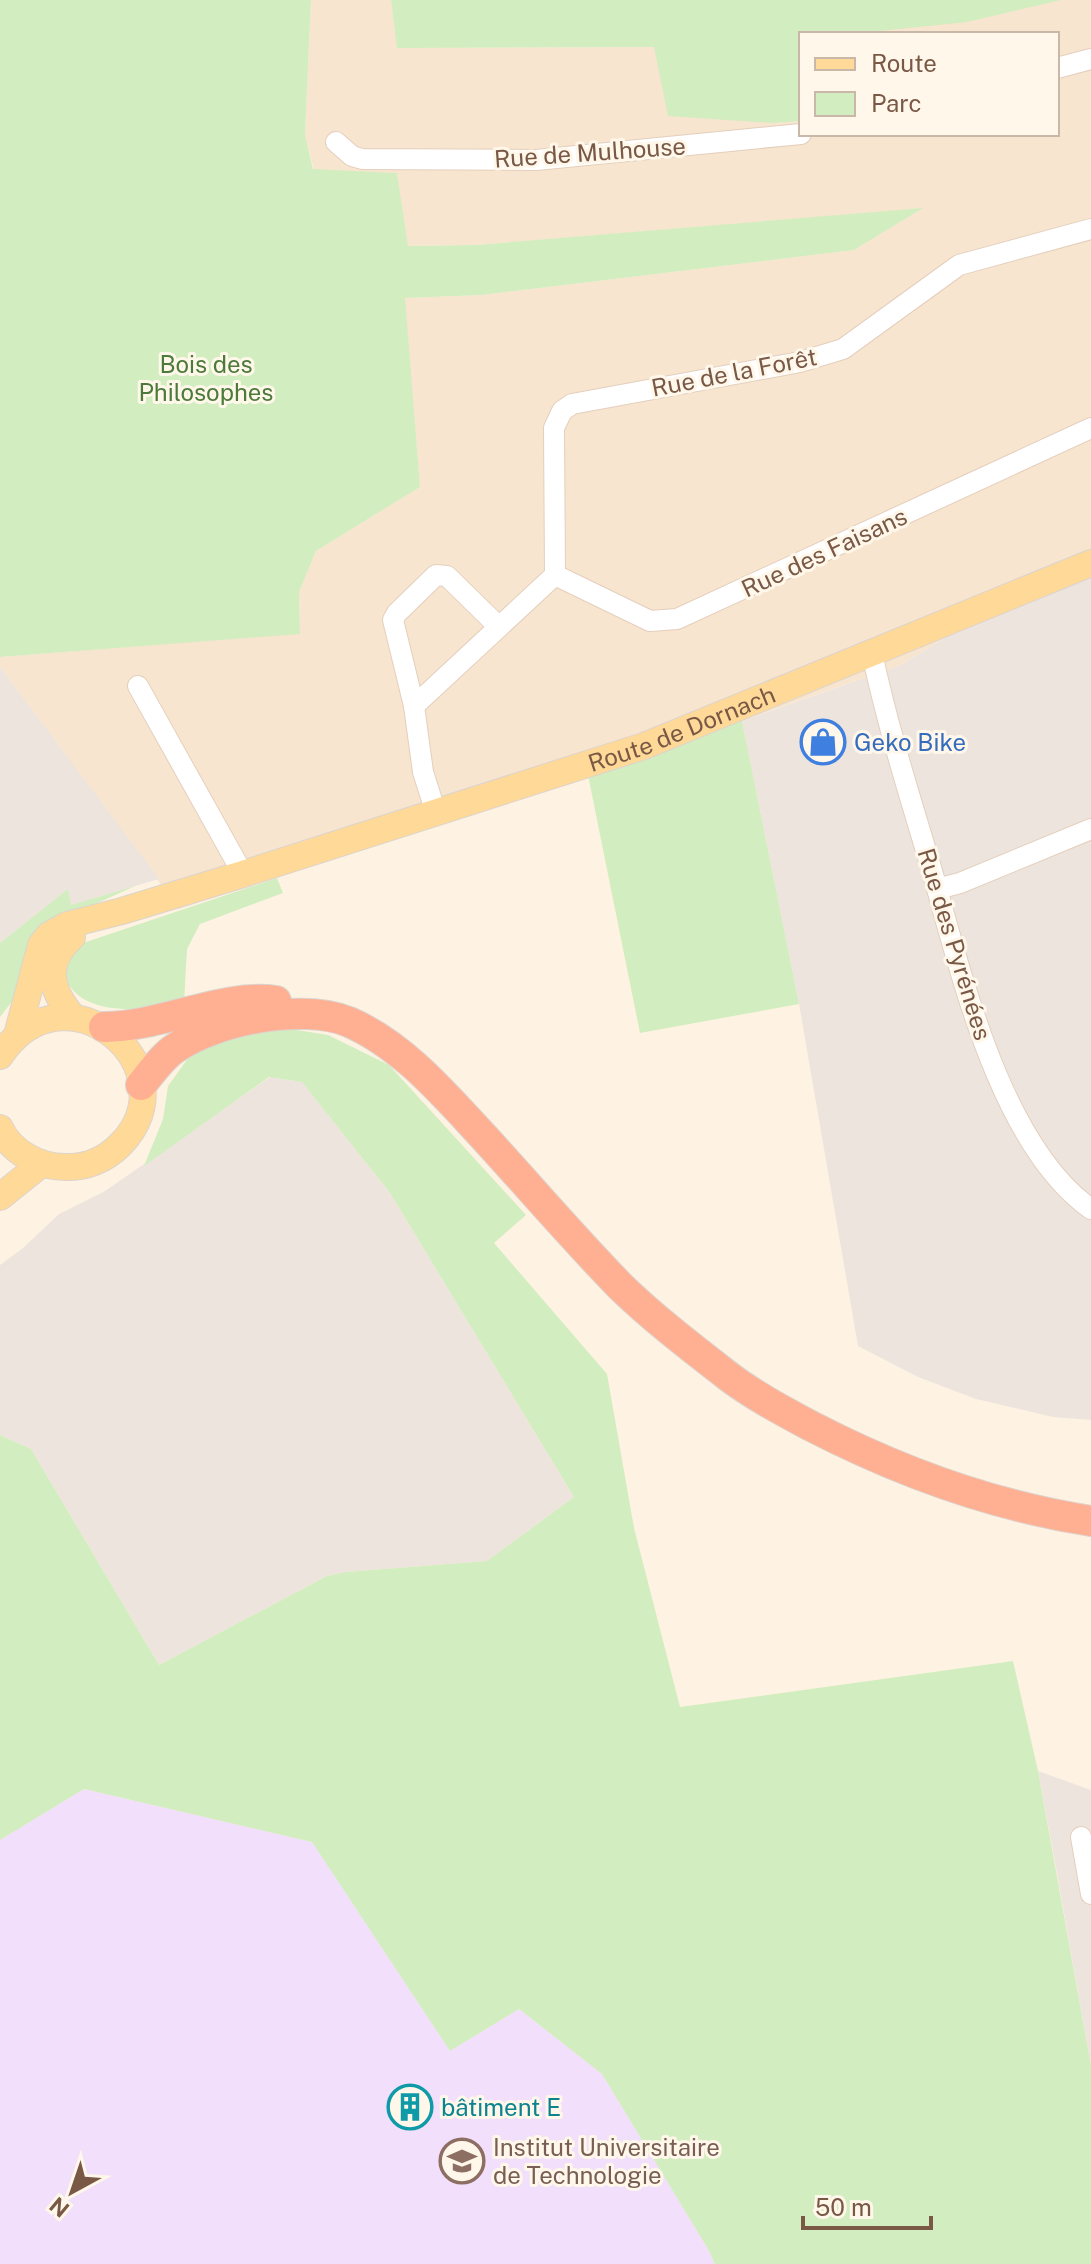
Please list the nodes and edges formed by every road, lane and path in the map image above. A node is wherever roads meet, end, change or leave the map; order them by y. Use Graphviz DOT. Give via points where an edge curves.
graph roads {
  1 [pos="1091,59"];
  2 [pos="1059,67"];
  3 [pos="799,134"];
  4 [pos="336,142"];
  5 [pos="1091,229"];
  6 [pos="1091,428"];
  7 [pos="1091,563"];
  8 [pos="555,575"];
  9 [pos="498,626"];
  10 [pos="872,653"];
  11 [pos="138,686"];
  12 [pos="414,706"];
  13 [pos="436,813"];
  14 [pos="1091,829"];
  15 [pos="254,871"];
  16 [pos="937,889"];
  17 [pos="122,911"];
  18 [pos="312,1014"];
  19 [pos="73,1017"];
  20 [pos="104,1027"];
  21 [pos="17,1035"];
  22 [pos="0,1056"];
  23 [pos="141,1085"];
  24 [pos="1,1136"];
  25 [pos="41,1164"];
  26 [pos="0,1197"];
  27 [pos="1091,1209"];
  28 [pos="1091,1521"];
  29 [pos="1081,1837"];
  30 [pos="1091,1894"];
  1 -- 2 [label="street"];
  3 -- 4 [label="street, Rue de Mulhouse" via="536,160 362,159"];
  5 -- 8 [label="street, Rue de la Forêt" via="959,265 843,349 800,362 572,404 554,428"];
  6 -- 8 [label="street, Rue des Faisans" via="677,619 650,621"];
  7 -- 10 [label="main road, Route de Dornach"];
  8 -- 9 [label="street"];
  9 -- 12 [label="street"];
  9 -- 12 [label="street" via="447,576 436,575 393,620"];
  10 -- 13 [label="main road, Route de Dornach" via="644,746"];
  10 -- 16 [label="street, Rue des Pyrénées"];
  11 -- 15 [label="street"];
  12 -- 13 [label="street" via="423,772"];
  13 -- 15 [label="main road, Route de Dornach"];
  14 -- 16 [label="street"];
  15 -- 17 [label="main road, Route de Dornach"];
  16 -- 27 [label="street, Rue des Pyrénées" via="955,960 1021,1124 1049,1170"];
  17 -- 19 [label="main road" via="76,934 56,956 55,991"];
  17 -- 21 [label="main road" via="49,935 33,968"];
  18 -- 20 [label="highway" via="266,1000"];
  18 -- 23 [label="highway" via="260,1018 204,1033 174,1049"];
  18 -- 28 [label="highway" via="349,1023 392,1047 444,1095 622,1288 731,1378 868,1454 1018,1507"];
  19 -- 20 [label="main road"];
  19 -- 21 [label="main road" via="43,1020"];
  20 -- 23 [label="main road" via="123,1042"];
  21 -- 22 [label="main road"];
  23 -- 25 [label="main road" via="136,1122 109,1155 72,1167"];
  24 -- 25 [label="main road"];
  25 -- 26 [label="main road"];
  29 -- 30 [label="street"];
}
